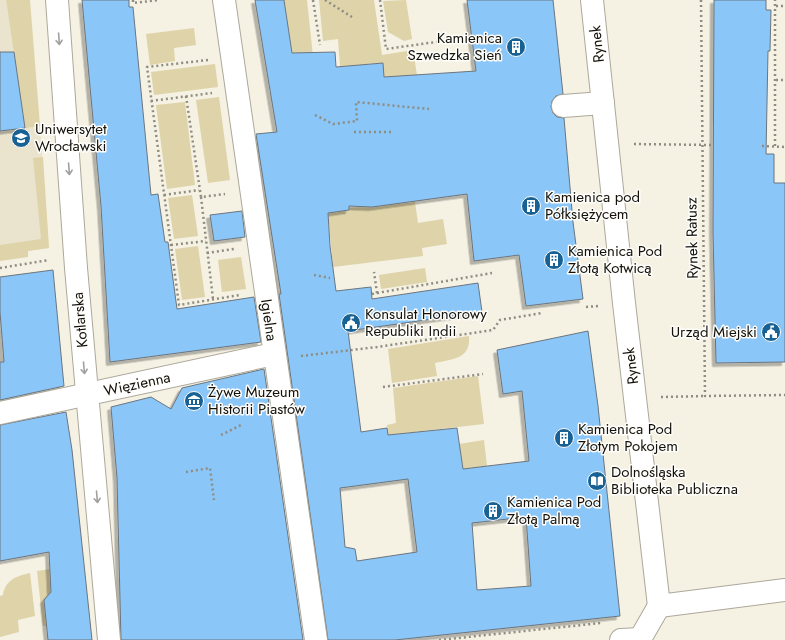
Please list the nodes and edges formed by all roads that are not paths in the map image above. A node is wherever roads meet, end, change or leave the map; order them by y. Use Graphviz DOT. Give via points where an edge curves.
graph roads {
  1 [pos="56,0"];
  2 [pos="224,0"];
  3 [pos="592,0"];
  4 [pos="603,103"];
  5 [pos="564,106"];
  6 [pos="284,356"];
  7 [pos="87,395"];
  8 [pos="0,413"];
  9 [pos="785,590"];
  10 [pos="659,606"];
  11 [pos="109,640"];
  12 [pos="316,640"];
  13 [pos="633,640"];
  1 -- 7 [label="street, Kotlarska, one-way"];
  2 -- 6 [label="street, Igielna"];
  3 -- 4 [label="street, Rynek"];
  4 -- 5 [label="street"];
  4 -- 10 [label="street, Rynek"];
  6 -- 7 [label="street, Więzienna"];
  6 -- 12 [label="street, Igielna"];
  7 -- 8 [label="street, Więzienna"];
  7 -- 11 [label="street, Kotlarska, one-way"];
  9 -- 10 [label="street"];
  10 -- 13 [label="street"];
}
